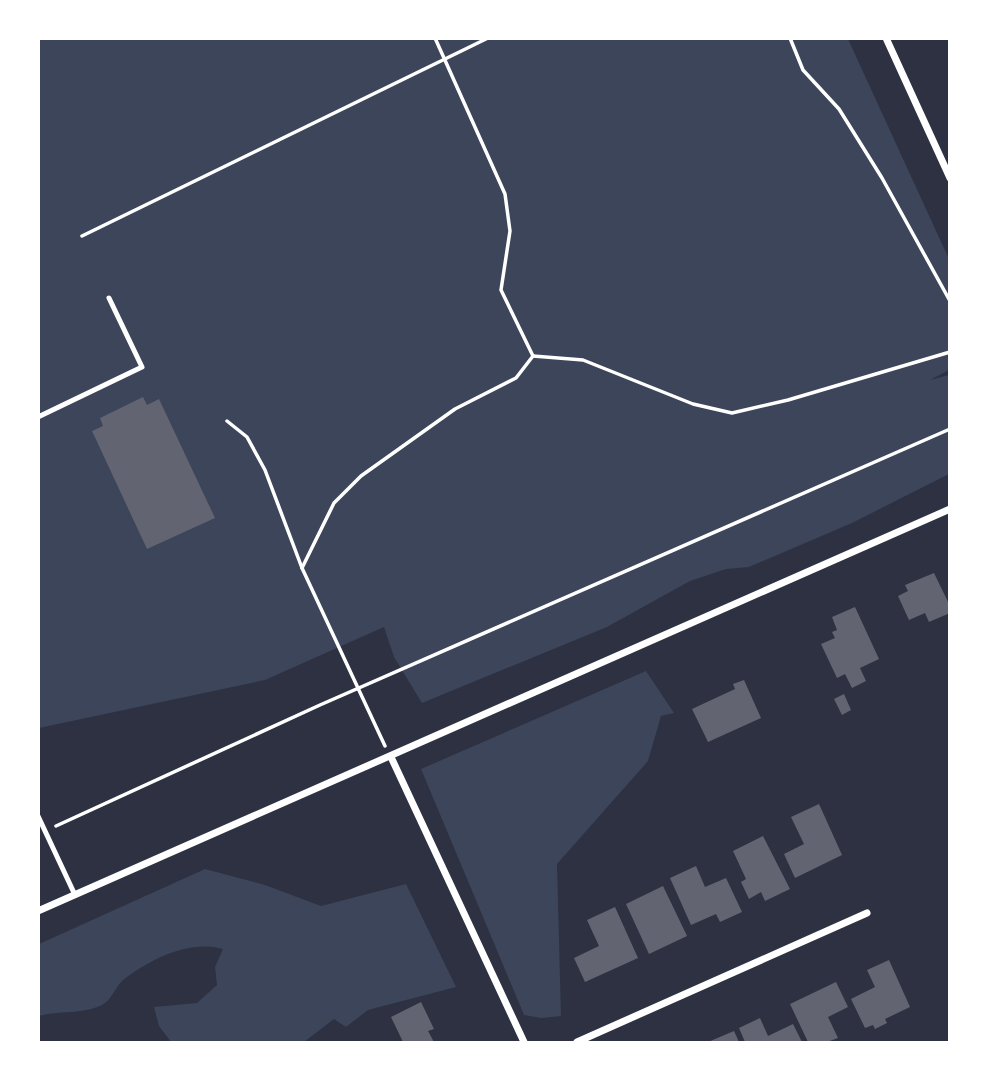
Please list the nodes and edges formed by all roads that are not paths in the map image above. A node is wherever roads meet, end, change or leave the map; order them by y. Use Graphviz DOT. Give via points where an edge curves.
graph roads {
  1 [pos="886,38"];
  2 [pos="950,178"];
  3 [pos="109,298"];
  4 [pos="38,416"];
  5 [pos="950,509"];
  6 [pos="391,757"];
  7 [pos="38,817"];
  8 [pos="75,895"];
  9 [pos="38,911"];
  10 [pos="867,913"];
  11 [pos="524,1042"];
  12 [pos="577,1042"];
  1 -- 2 [label="street"];
  3 -- 4 [label="lane" via="142,367"];
  5 -- 6 [label="street"];
  6 -- 8 [label="street"];
  6 -- 11 [label="street"];
  7 -- 8 [label="lane"];
  8 -- 9 [label="street"];
  10 -- 12 [label="street"];
}
